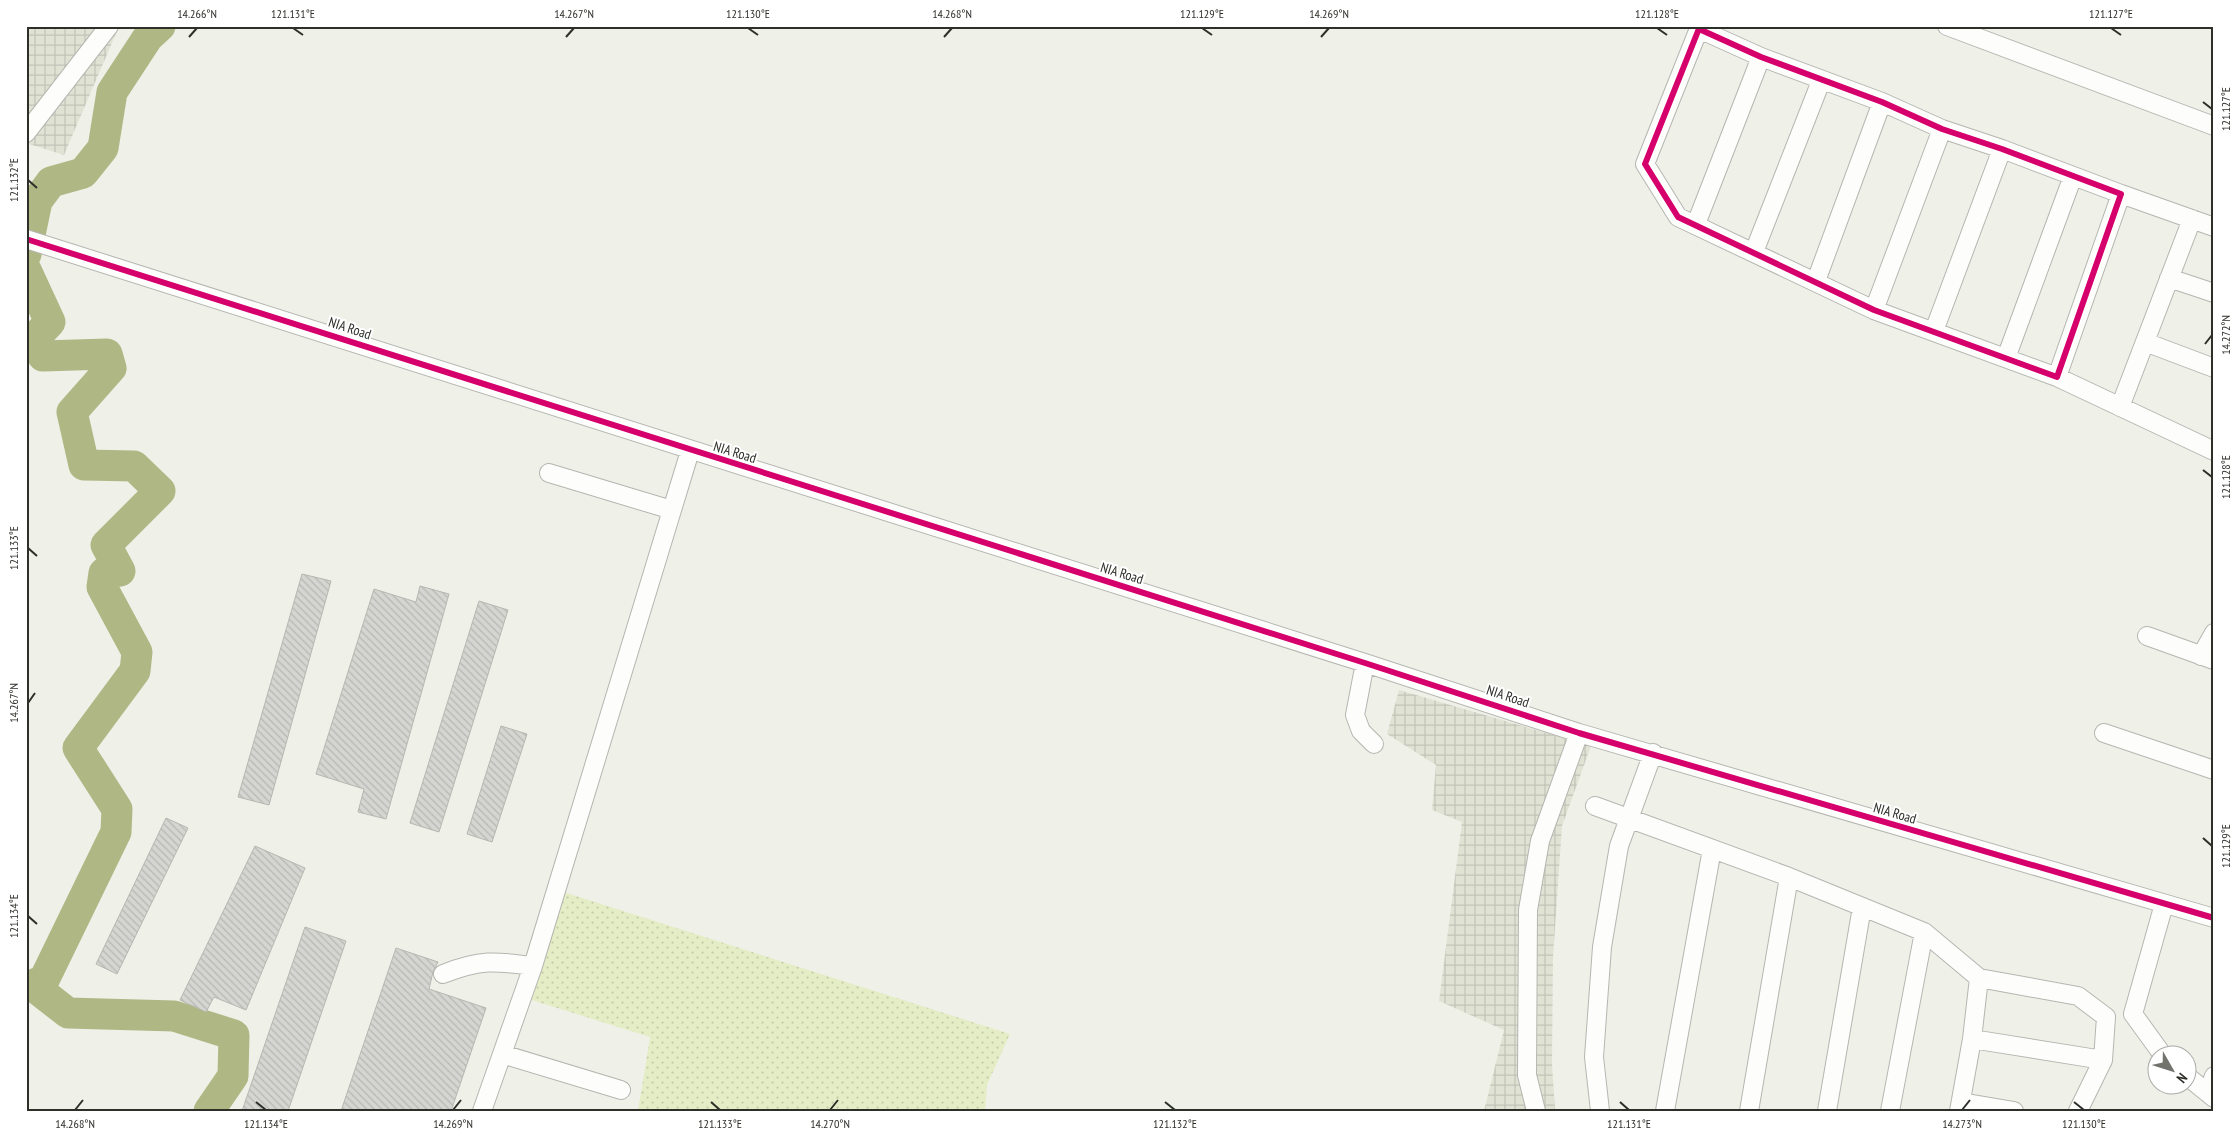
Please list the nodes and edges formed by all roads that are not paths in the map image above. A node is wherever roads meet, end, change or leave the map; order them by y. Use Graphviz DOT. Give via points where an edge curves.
graph roads {
  1 [pos="109,26"];
  2 [pos="1947,26"];
  3 [pos="1700,28"];
  4 [pos="1761,57"];
  5 [pos="1821,81"];
  6 [pos="1882,102"];
  7 [pos="2214,126"];
  8 [pos="1942,129"];
  9 [pos="26,133"];
  10 [pos="2002,149"];
  11 [pos="2073,176"];
  12 [pos="2121,194"];
  13 [pos="2192,219"];
  14 [pos="1696,224"];
  15 [pos="2214,227"];
  16 [pos="26,239"];
  17 [pos="1754,252"];
  18 [pos="2169,278"];
  19 [pos="1816,281"];
  20 [pos="2214,293"];
  21 [pos="1874,310"];
  22 [pos="1934,331"];
  23 [pos="2145,342"];
  24 [pos="2006,358"];
  25 [pos="2214,368"];
  26 [pos="2057,377"];
  27 [pos="2120,407"];
  28 [pos="690,451"];
  29 [pos="2214,451"];
  30 [pos="549,473"];
  31 [pos="672,510"];
  32 [pos="2214,633"];
  33 [pos="2147,636"];
  34 [pos="2208,658"];
  35 [pos="1365,663"];
  36 [pos="1579,733"];
  37 [pos="2104,733"];
  38 [pos="1374,744"];
  39 [pos="1653,753"];
  40 [pos="2214,770"];
  41 [pos="1595,806"];
  42 [pos="1629,818"];
  43 [pos="1712,849"];
  44 [pos="1789,877"];
  45 [pos="2164,904"];
  46 [pos="1862,907"];
  47 [pos="2214,918"];
  48 [pos="1924,932"];
  49 [pos="534,966"];
  50 [pos="443,974"];
  51 [pos="1980,978"];
  52 [pos="1972,1039"];
  53 [pos="2155,1044"];
  54 [pos="502,1054"];
  55 [pos="2103,1060"];
  56 [pos="2214,1076"];
  57 [pos="2198,1085"];
  58 [pos="621,1090"];
  59 [pos="2211,1096"];
  60 [pos="1960,1106"];
  61 [pos="482,1111"];
  62 [pos="1536,1111"];
  63 [pos="1600,1111"];
  64 [pos="1666,1111"];
  65 [pos="1749,1111"];
  66 [pos="1827,1111"];
  67 [pos="1890,1111"];
  68 [pos="2014,1111"];
  69 [pos="2078,1111"];
  1 -- 9 [label="street"];
  2 -- 7 [label="street"];
  3 -- 4 [label="street"];
  3 -- 14 [label="street" via="1645,164 1678,217"];
  4 -- 5 [label="street"];
  4 -- 14 [label="street"];
  5 -- 6 [label="street"];
  5 -- 17 [label="street"];
  6 -- 8 [label="street"];
  6 -- 19 [label="street"];
  8 -- 10 [label="street"];
  8 -- 21 [label="street"];
  10 -- 11 [label="street"];
  10 -- 22 [label="street"];
  11 -- 12 [label="street"];
  11 -- 24 [label="street"];
  12 -- 13 [label="street"];
  12 -- 26 [label="street"];
  13 -- 15 [label="street"];
  13 -- 18 [label="street"];
  14 -- 17 [label="street"];
  16 -- 28 [label="street, NIA Road"];
  17 -- 19 [label="street"];
  18 -- 20 [label="street"];
  18 -- 23 [label="street"];
  19 -- 21 [label="street"];
  21 -- 22 [label="street"];
  22 -- 24 [label="street"];
  23 -- 25 [label="street"];
  23 -- 27 [label="street"];
  24 -- 26 [label="street"];
  26 -- 27 [label="street"];
  27 -- 29 [label="street"];
  28 -- 31 [label="street"];
  28 -- 35 [label="street, NIA Road"];
  30 -- 31 [label="street"];
  31 -- 49 [label="street"];
  32 -- 34 [label="street"];
  33 -- 34 [label="street"];
  35 -- 36 [label="street, NIA Road"];
  35 -- 38 [label="street" via="1356,715 1361,732"];
  36 -- 39 [label="street, NIA Road"];
  36 -- 62 [label="street" via="1540,841 1528,910 1526,1076"];
  37 -- 40 [label="street"];
  39 -- 42 [label="street"];
  39 -- 45 [label="street, NIA Road"];
  41 -- 42 [label="street"];
  42 -- 43 [label="street"];
  42 -- 63 [label="street" via="1619,846 1602,947 1594,1057"];
  43 -- 44 [label="street"];
  43 -- 64 [label="street"];
  44 -- 46 [label="street"];
  44 -- 65 [label="street"];
  45 -- 47 [label="street, NIA Road"];
  45 -- 53 [label="street" via="2133,1014"];
  46 -- 48 [label="street"];
  46 -- 66 [label="street"];
  48 -- 51 [label="street"];
  48 -- 67 [label="street"];
  49 -- 50 [label="street" via="492,960 467,964"];
  49 -- 54 [label="street"];
  51 -- 52 [label="street"];
  51 -- 55 [label="street" via="2078,996 2106,1017"];
  52 -- 55 [label="street"];
  52 -- 60 [label="street"];
  54 -- 58 [label="street"];
  54 -- 61 [label="street"];
  55 -- 69 [label="street"];
  56 -- 59 [label="street"];
  57 -- 59 [label="street"];
  60 -- 68 [label="street"];
}
